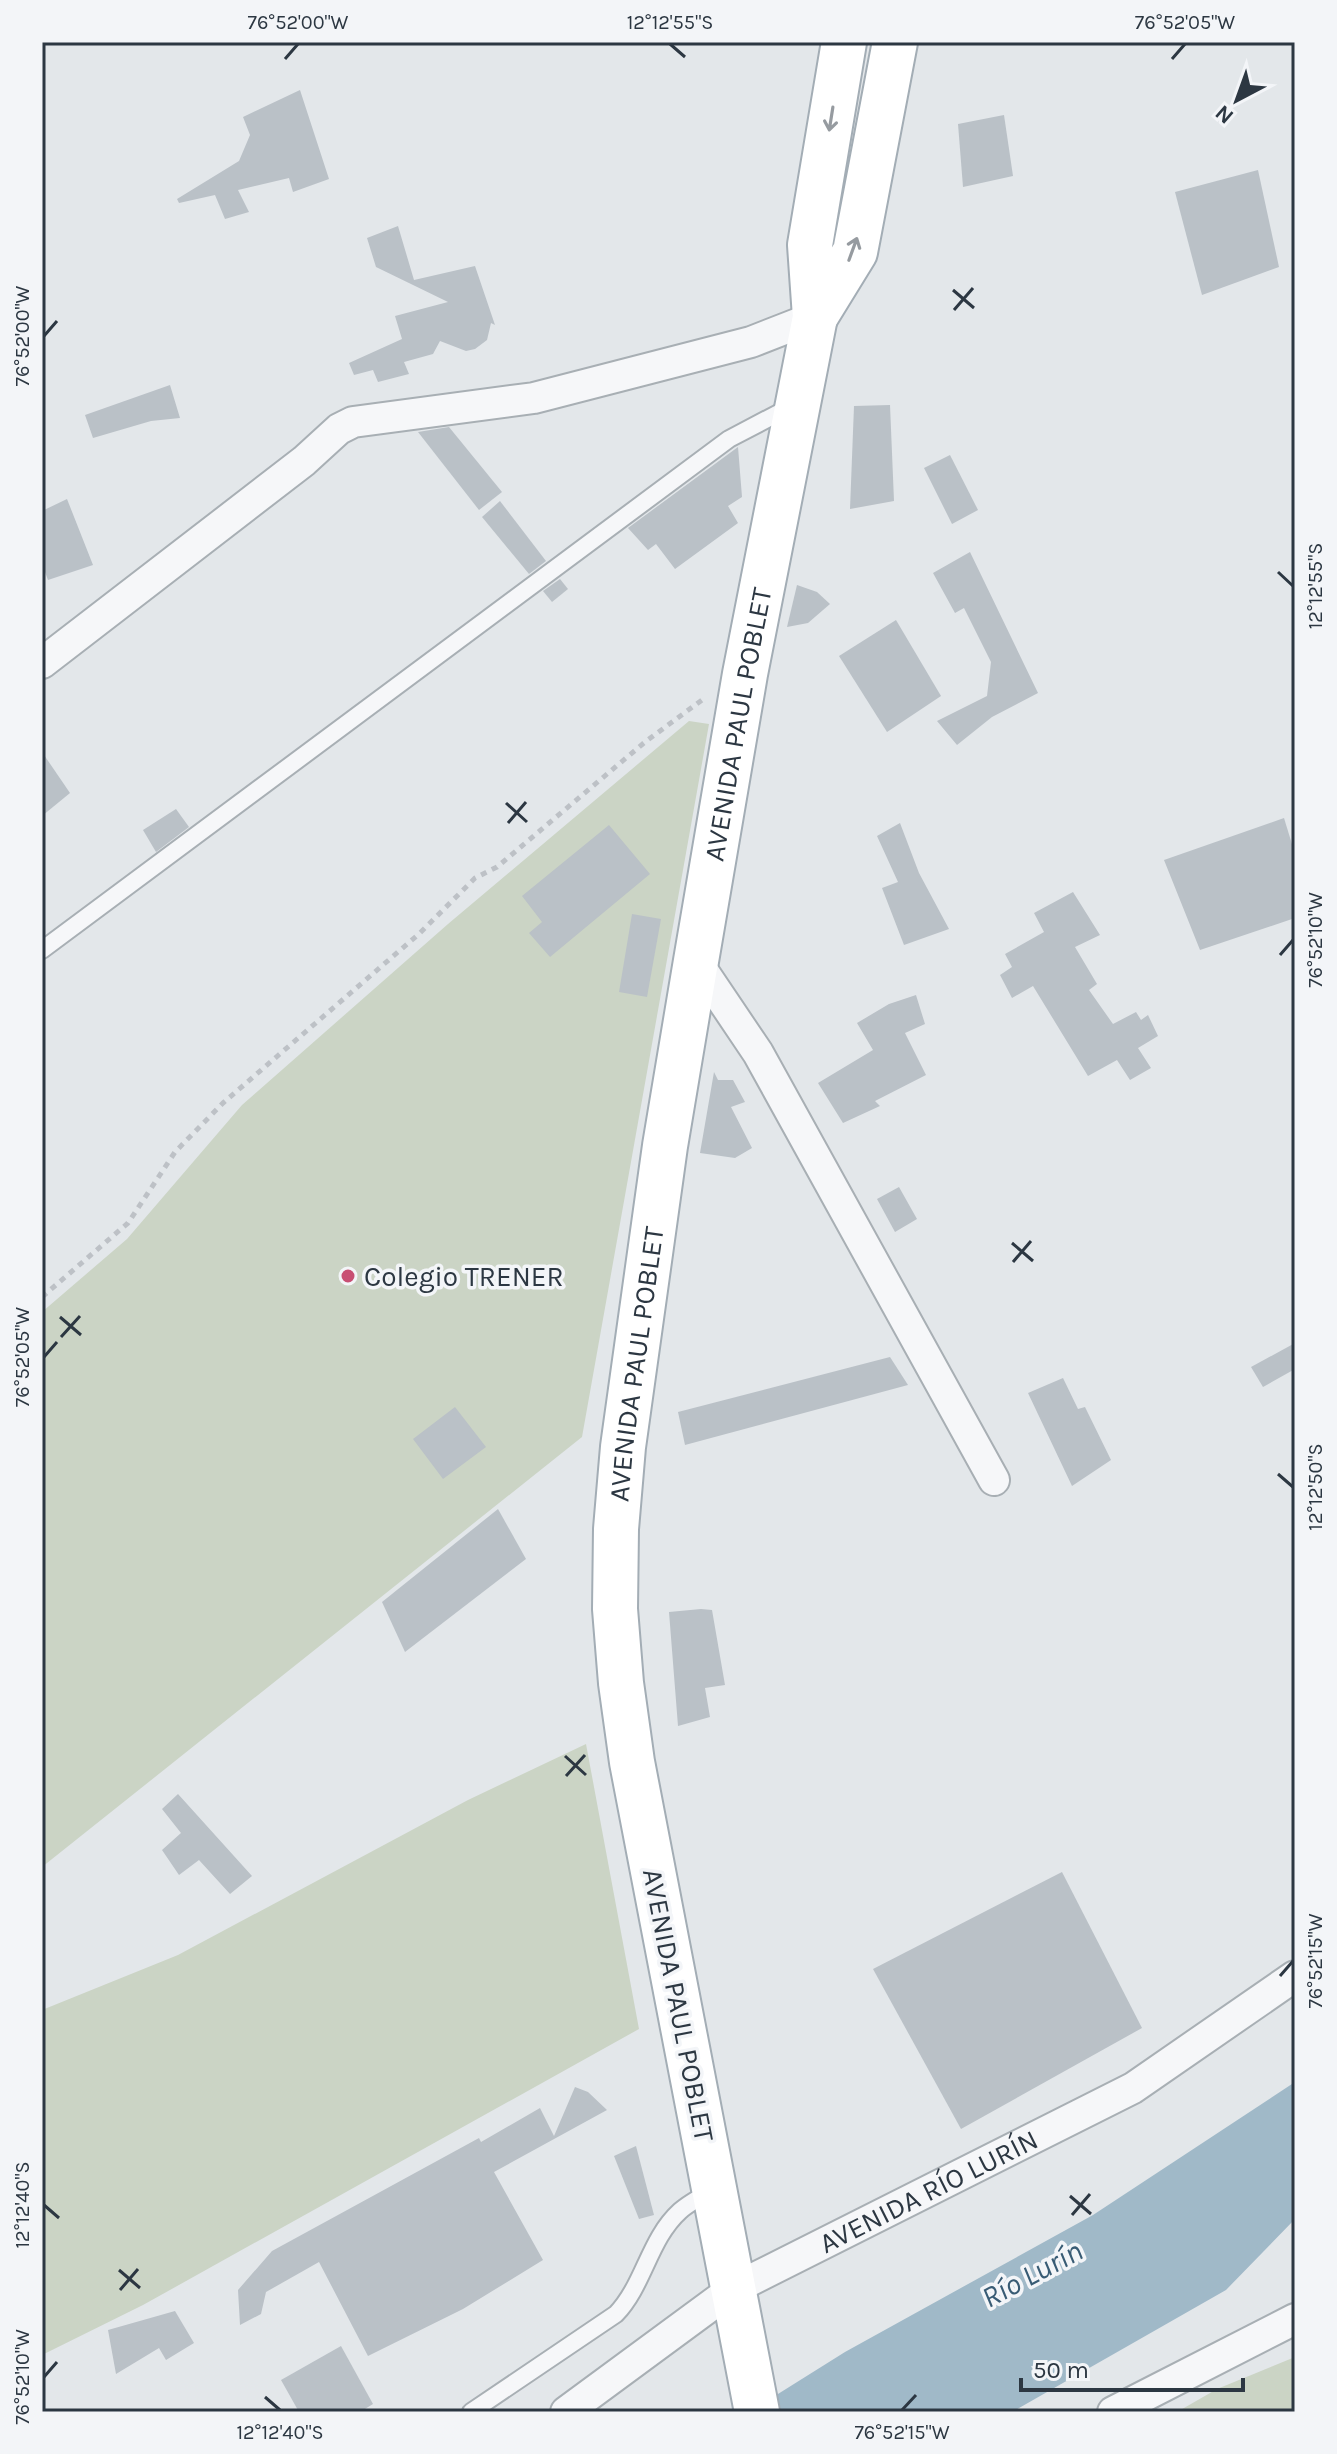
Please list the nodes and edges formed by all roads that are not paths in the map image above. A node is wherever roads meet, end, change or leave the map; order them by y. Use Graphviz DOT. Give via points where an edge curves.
graph roads {
  1 [pos="844,42"];
  2 [pos="895,42"];
  3 [pos="815,317"];
  4 [pos="798,403"];
  5 [pos="42,663"];
  6 [pos="42,950"];
  7 [pos="696,961"];
  8 [pos="994,1480"];
  9 [pos="1295,1976"];
  10 [pos="714,2189"];
  11 [pos="736,2306"];
  12 [pos="1295,2319"];
  13 [pos="471,2412"];
  14 [pos="566,2412"];
  15 [pos="757,2412"];
  16 [pos="1113,2412"];
  1 -- 3 [label="main road, AVENIDA PAUL POBLET, one-way" via="810,245"];
  3 -- 2 [label="main road, AVENIDA PAUL POBLET, one-way" via="855,252"];
  3 -- 4 [label="main road, AVENIDA PAUL POBLET"];
  3 -- 5 [label="street" via="751,342 547,395 353,422"];
  4 -- 6 [label="lane" via="729,439"];
  4 -- 7 [label="main road, AVENIDA PAUL POBLET"];
  7 -- 8 [label="street" via="758,1053"];
  7 -- 10 [label="main road, AVENIDA PAUL POBLET" via="623,1447 615,1609 632,1762"];
  9 -- 11 [label="street, AVENIDA RÍO LURÍN" via="1133,2088"];
  10 -- 11 [label="main road, AVENIDA PAUL POBLET"];
  10 -- 13 [label="lane" via="680,2211 616,2314"];
  11 -- 14 [label="street, AVENIDA RÍO LURÍN"];
  11 -- 15 [label="main road, AVENIDA PAUL POBLET"];
  12 -- 16 [label="street"];
}
